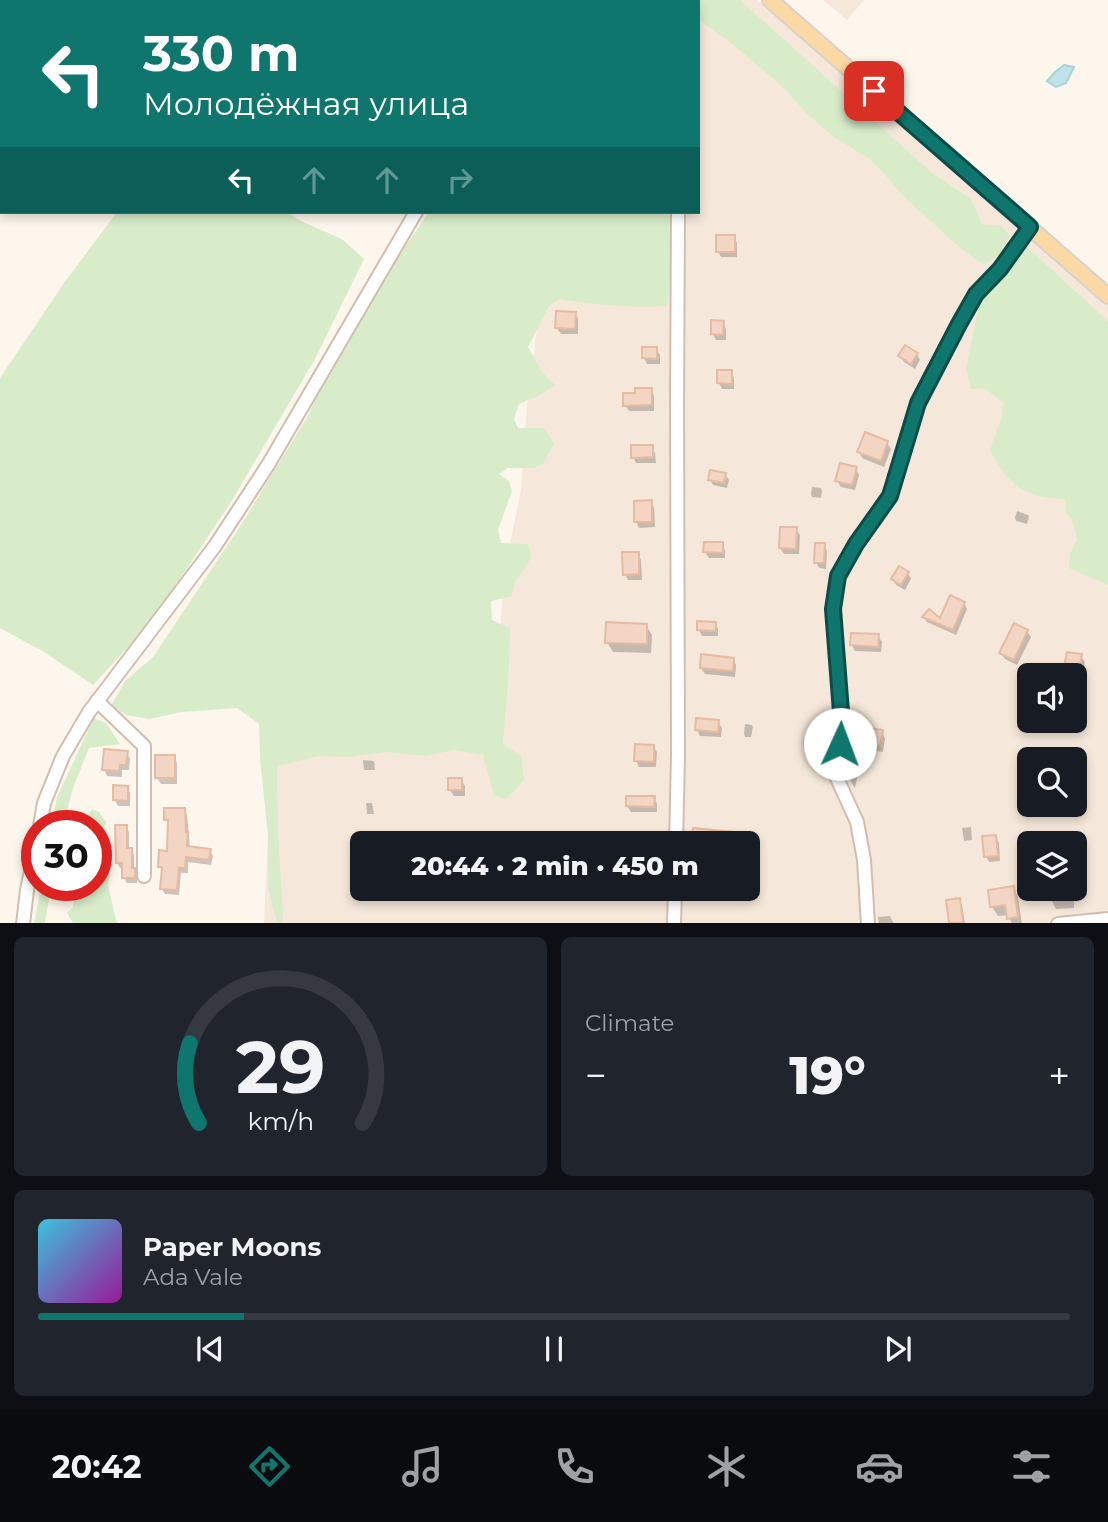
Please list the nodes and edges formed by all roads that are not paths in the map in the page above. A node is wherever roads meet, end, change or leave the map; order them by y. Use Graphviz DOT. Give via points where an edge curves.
graph roads {
  1 [pos="770,0"];
  2 [pos="415,214"];
  3 [pos="678,214"];
  4 [pos="1030,227"];
  5 [pos="1108,296"];
  6 [pos="97,701"];
  7 [pos="43,810"];
  8 [pos="676,831"];
  9 [pos="144,876"];
  10 [pos="26,901"];
  11 [pos="675,901"];
  12 [pos="1108,919"];
  13 [pos="23,923"];
  14 [pos="674,923"];
  15 [pos="868,923"];
  16 [pos="1058,923"];
  1 -- 4 [label="main road"];
  2 -- 6 [label="street" via="253,488 215,546"];
  3 -- 8 [label="street"];
  4 -- 5 [label="main road"];
  4 -- 15 [label="street" via="976,294 959,324 918,403 890,496 838,576 833,609 841,712 836,776 857,822"];
  6 -- 7 [label="street" via="63,757"];
  6 -- 9 [label="street" via="144,746"];
  10 -- 13 [label="street"];
  11 -- 14 [label="street"];
  12 -- 16 [label="street"];
}
